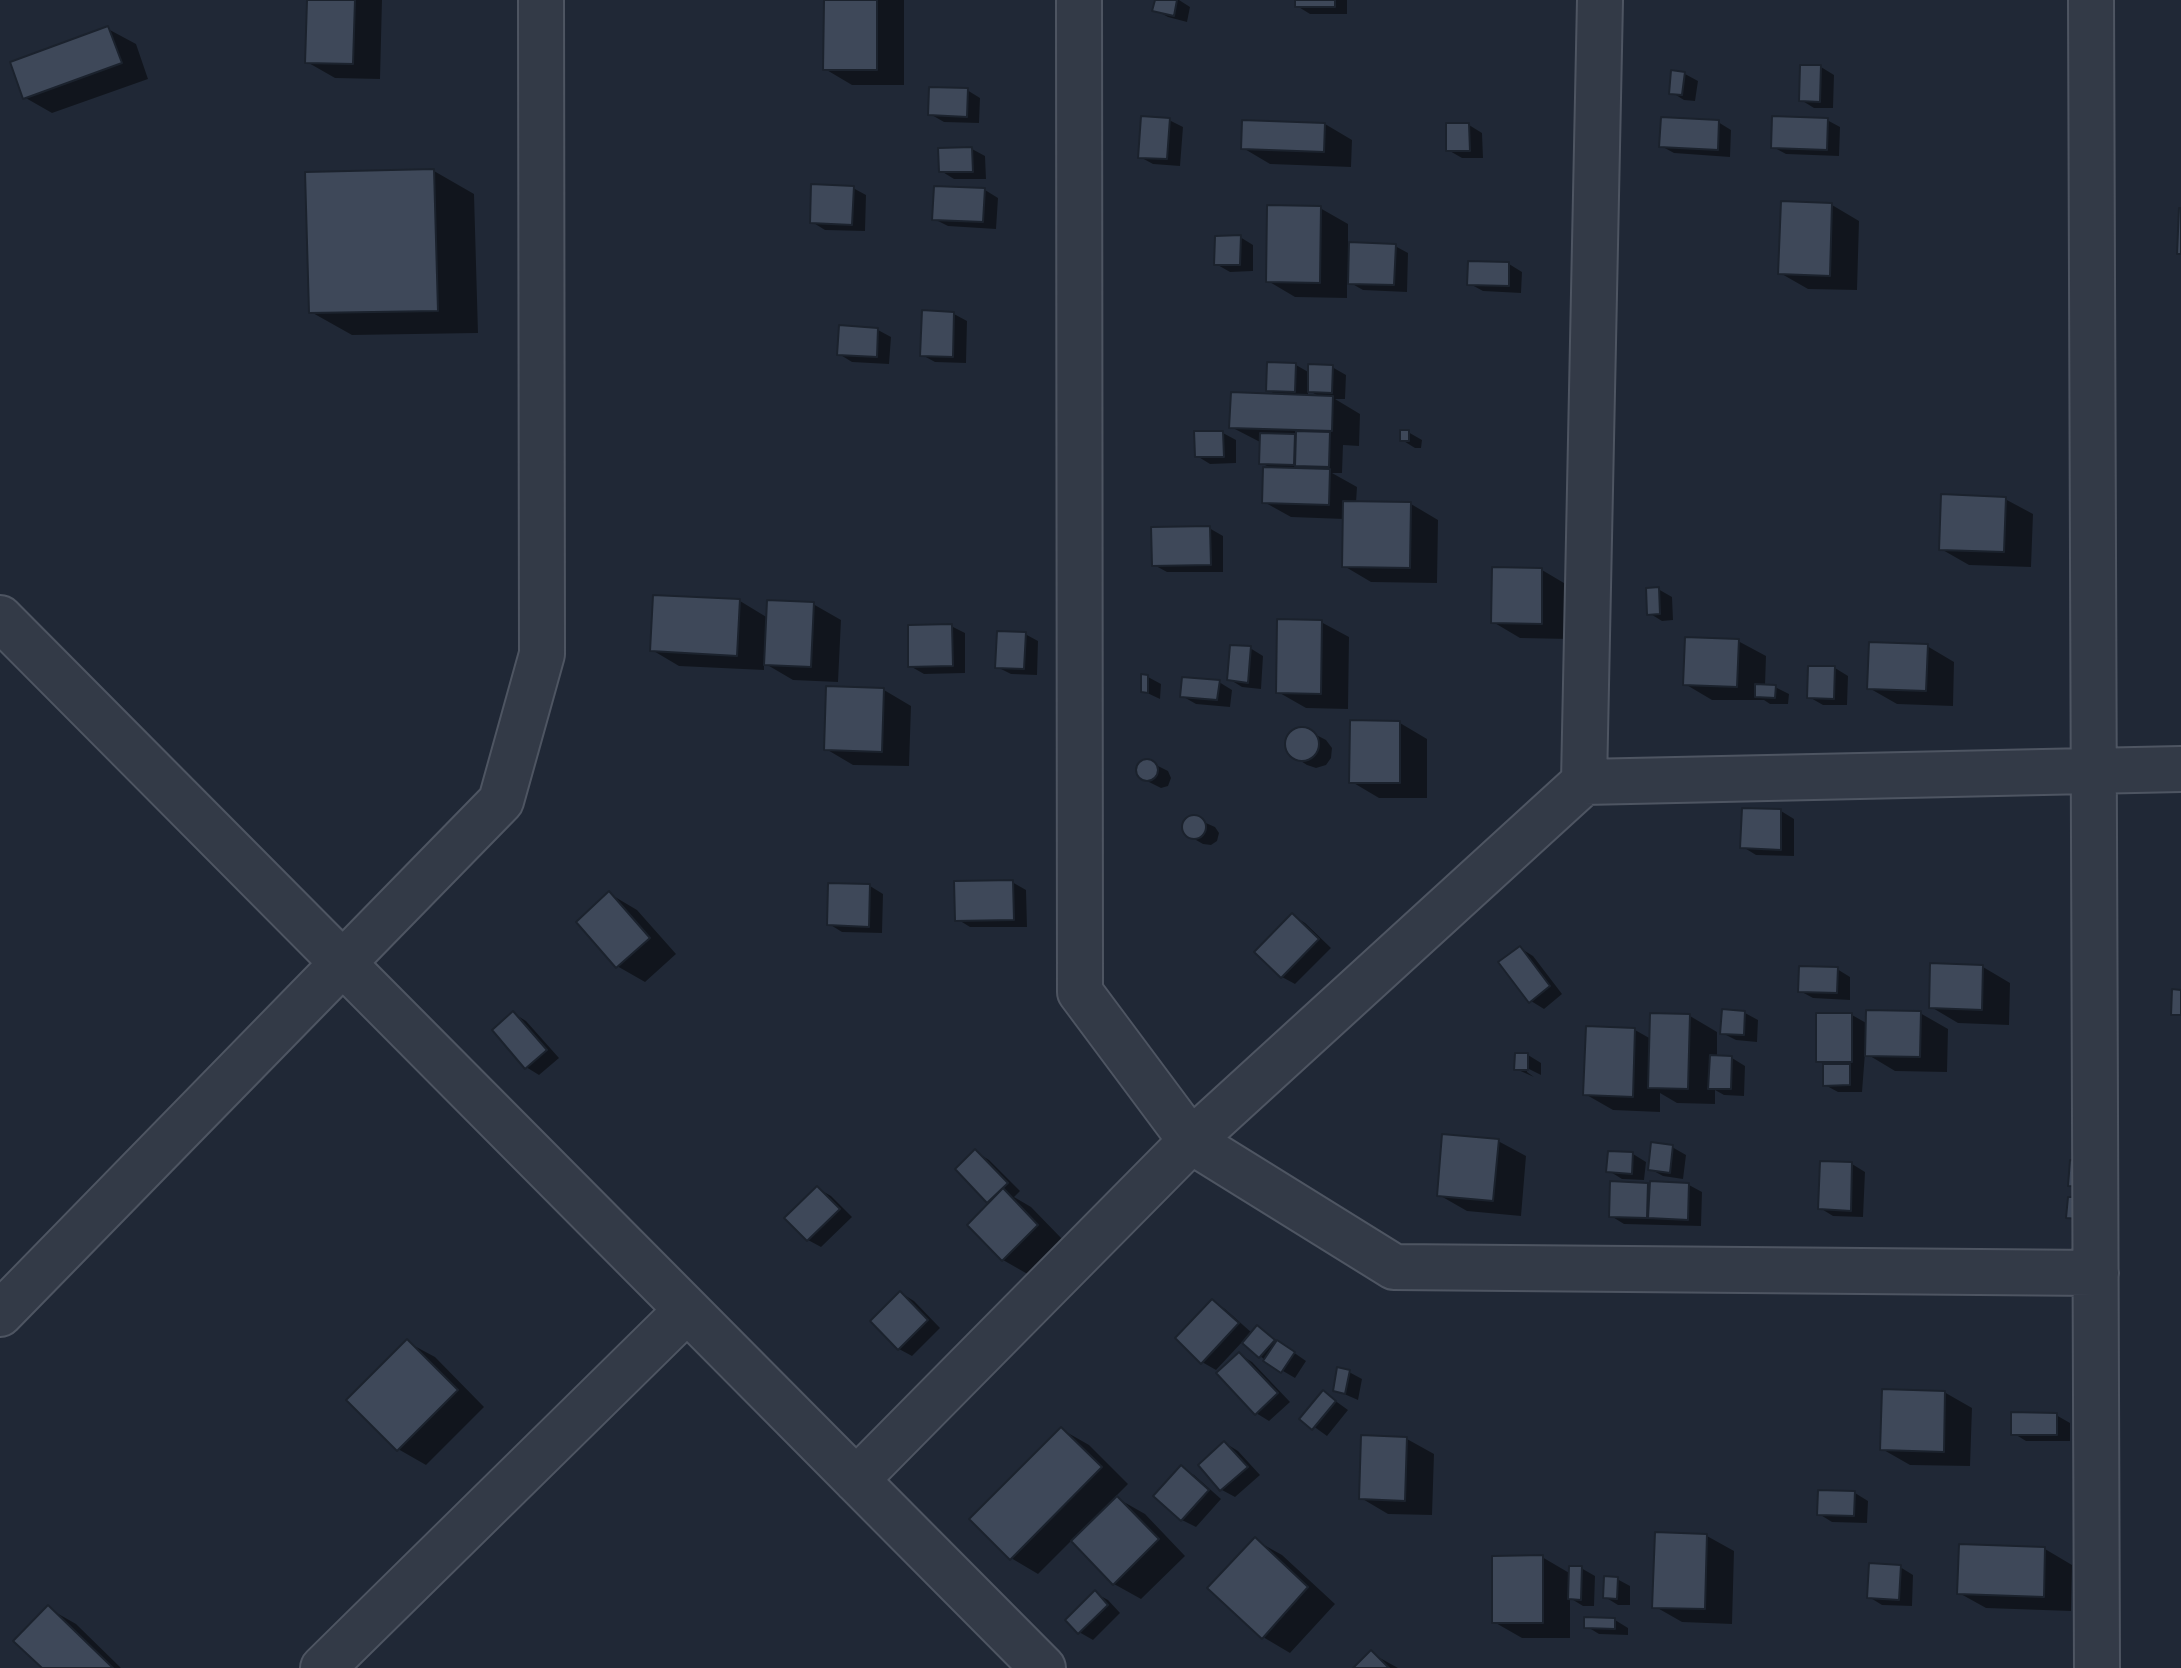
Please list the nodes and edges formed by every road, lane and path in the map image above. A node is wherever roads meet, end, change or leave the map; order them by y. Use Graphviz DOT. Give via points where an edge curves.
graph roads {
  1 [pos="541,0"];
  2 [pos="1079,0"];
  3 [pos="1600,0"];
  4 [pos="2091,0"];
  5 [pos="0,618"];
  6 [pos="2181,769"];
  7 [pos="2095,771"];
  8 [pos="1584,782"];
  9 [pos="341,962"];
  10 [pos="1191,1141"];
  11 [pos="2096,1273"];
  12 [pos="687,1310"];
  13 [pos="0,1314"];
  14 [pos="856,1480"];
  15 [pos="323,1668"];
  16 [pos="1043,1668"];
  17 [pos="2097,1668"];
  1 -- 9 [label="street" via="542,654 501,801"];
  2 -- 10 [label="street" via="1080,992"];
  3 -- 8 [label="street"];
  4 -- 7 [label="street"];
  5 -- 9 [label="street"];
  6 -- 7 [label="street"];
  7 -- 8 [label="street"];
  7 -- 11 [label="street"];
  8 -- 10 [label="street"];
  9 -- 12 [label="street"];
  9 -- 13 [label="street"];
  10 -- 11 [label="street" via="1394,1267"];
  10 -- 14 [label="street"];
  11 -- 17 [label="street"];
  12 -- 14 [label="street"];
  12 -- 15 [label="street"];
  14 -- 16 [label="street"];
}
